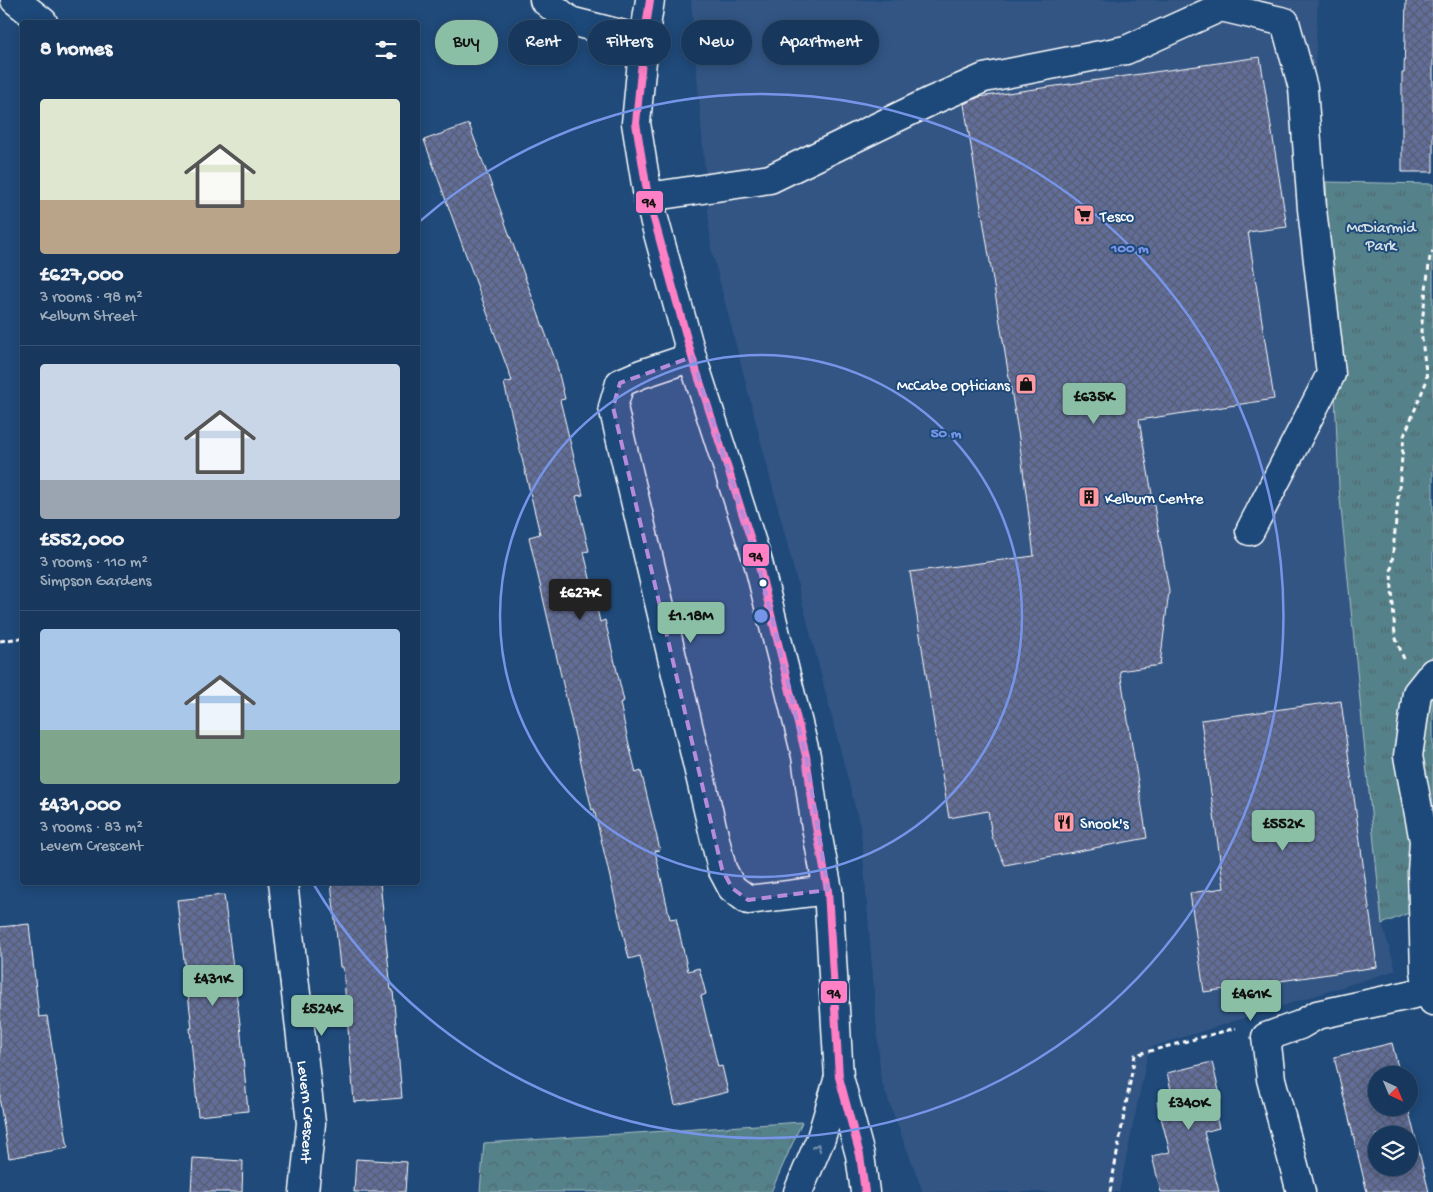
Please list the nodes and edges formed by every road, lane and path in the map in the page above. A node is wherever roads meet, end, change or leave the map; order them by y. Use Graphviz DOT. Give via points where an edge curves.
graph roads {
  1 [pos="15,0"];
  2 [pos="544,0"];
  3 [pos="650,0"];
  4 [pos="40,20"];
  5 [pos="647,20"];
  6 [pos="588,26"];
  7 [pos="642,65"];
  8 [pos="648,197"];
  9 [pos="1433,251"];
  10 [pos="692,357"];
  11 [pos="1250,531"];
  12 [pos="20,638"];
  13 [pos="0,641"];
  14 [pos="1425,683"];
  15 [pos="283,885"];
  16 [pos="828,890"];
  17 [pos="1429,988"];
  18 [pos="1266,1037"];
  19 [pos="839,1078"];
  20 [pos="304,1192"];
  21 [pos="798,1192"];
  22 [pos="866,1192"];
  23 [pos="1110,1192"];
  24 [pos="1301,1192"];
  1 -- 4 [label="street"];
  2 -- 6 [label="street" via="570,21"];
  3 -- 5 [label="street"];
  7 -- 8 [label="street" via="636,123"];
  8 -- 10 [label="street"];
  8 -- 11 [label="street" via="770,179 984,78 1126,50 1221,7 1286,22 1303,88 1312,209 1331,374"];
  9 -- 14 [label="path" via="1421,332 1427,380 1404,436 1391,573 1395,636"];
  10 -- 16 [label="street" via="758,562 806,756"];
  10 -- 16 [label="street" via="620,383 613,406 722,870 732,888 748,900"];
  12 -- 13 [label="path"];
  14 -- 17 [label="street" via="1408,756 1424,841 1422,872"];
  15 -- 20 [label="street, Levern Crescent" via="311,1123"];
  16 -- 19 [label="street"];
  17 -- 18 [label="street" via="1317,1015"];
  18 -- 23 [label="path" via="1239,1028 1135,1055"];
  18 -- 24 [label="street" via="1271,1079"];
  21 -- 19 [label="street, one-way" via="821,1138"];
  19 -- 22 [label="street" via="860,1155"];
}
